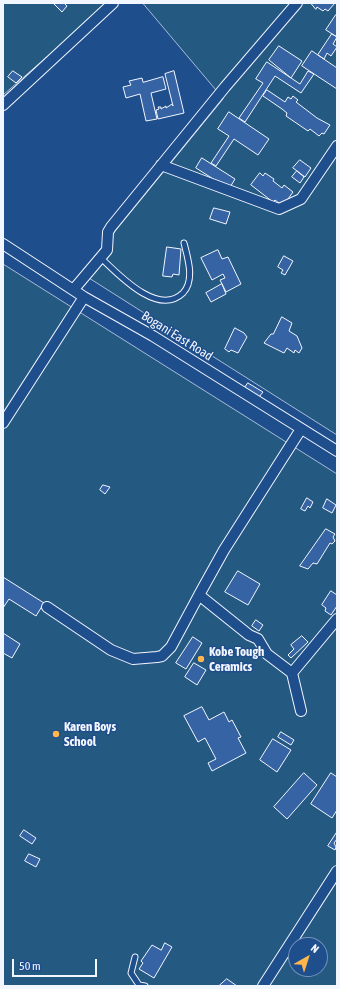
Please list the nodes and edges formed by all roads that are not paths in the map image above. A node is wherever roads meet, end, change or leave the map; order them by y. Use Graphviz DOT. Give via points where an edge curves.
graph roads {
  1 [pos="113,3"];
  2 [pos="297,3"];
  3 [pos="3,105"];
  4 [pos="337,146"];
  5 [pos="161,165"];
  6 [pos="184,243"];
  7 [pos="3,244"];
  8 [pos="101,258"];
  9 [pos="74,289"];
  10 [pos="84,296"];
  11 [pos="3,422"];
  12 [pos="301,429"];
  13 [pos="337,451"];
  14 [pos="199,595"];
  15 [pos="47,607"];
  16 [pos="337,619"];
  17 [pos="292,673"];
  18 [pos="301,711"];
  19 [pos="337,870"];
  20 [pos="135,957"];
  21 [pos="145,986"];
  22 [pos="263,986"];
  1 -- 3 [label="street"];
  2 -- 5 [label="street"];
  4 -- 5 [label="street" via="301,199 279,209"];
  5 -- 8 [label="street" via="111,227 108,232 108,248"];
  6 -- 8 [label="lane" via="190,278 185,290 168,302 156,300 138,290"];
  7 -- 9 [label="street, Bogani East Road"];
  8 -- 9 [label="street"];
  9 -- 10 [label="street, Bogani East Road"];
  10 -- 11 [label="street"];
  10 -- 12 [label="street, Bogani East Road"];
  12 -- 13 [label="street, Bogani East Road"];
  12 -- 14 [label="street" via="224,550"];
  14 -- 15 [label="street" via="171,647 162,656 133,659 111,650"];
  14 -- 17 [label="street" via="249,635 258,639 267,654"];
  16 -- 17 [label="street"];
  17 -- 18 [label="street"];
  19 -- 22 [label="street"];
  20 -- 21 [label="lane" via="131,973 140,985"];
}
